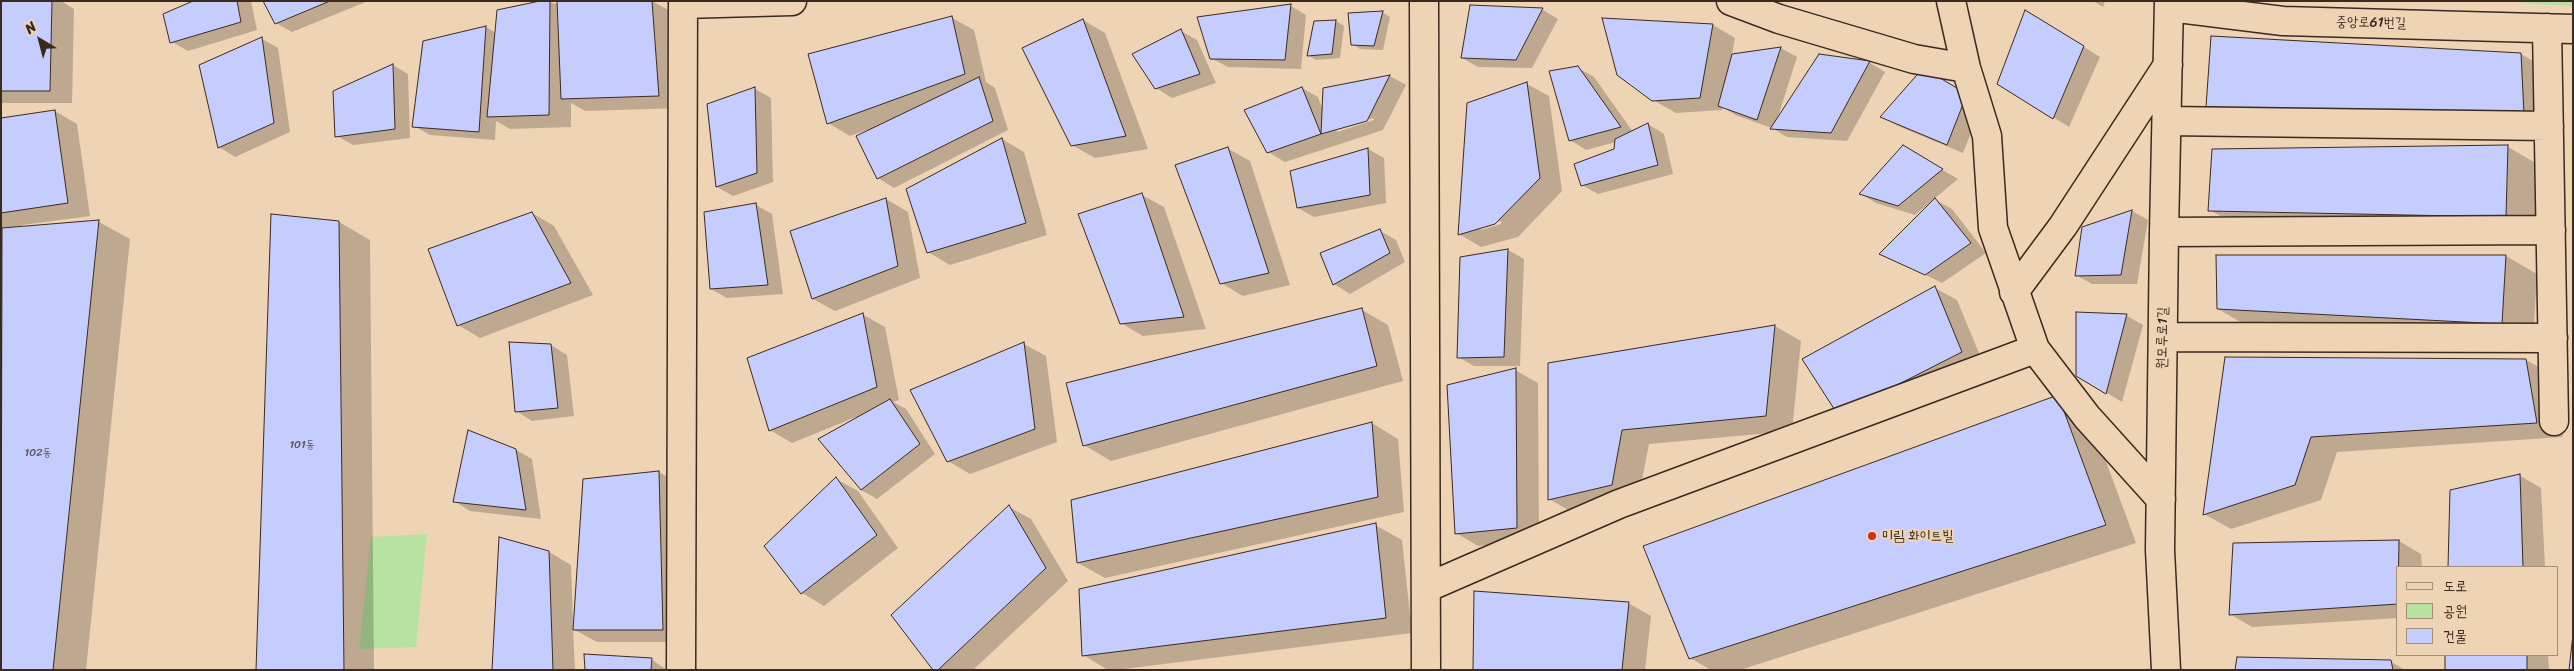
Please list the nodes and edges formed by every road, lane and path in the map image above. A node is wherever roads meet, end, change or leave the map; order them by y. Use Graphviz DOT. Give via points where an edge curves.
graph roads {
  1 [pos="792,1"];
  2 [pos="1424,1"];
  3 [pos="1731,1"];
  4 [pos="1951,1"];
  5 [pos="683,3"];
  6 [pos="2170,4"];
  7 [pos="2560,29"];
  8 [pos="2168,65"];
  9 [pos="1966,68"];
  10 [pos="2167,121"];
  11 [pos="2549,126"];
  12 [pos="2551,230"];
  13 [pos="2164,232"];
  14 [pos="2014,292"];
  15 [pos="2163,337"];
  16 [pos="2553,338"];
  17 [pos="2035,349"];
  18 [pos="2554,420"];
  19 [pos="2161,499"];
  20 [pos="1426,588"];
  21 [pos="681,670"];
  22 [pos="1426,670"];
  23 [pos="2166,670"];
  1 -- 5 [label="street"];
  2 -- 20 [label="street"];
  3 -- 9 [label="street" via="1779,19 1914,59"];
  4 -- 9 [label="street"];
  5 -- 21 [label="street"];
  6 -- 7 [label="street, 중앙로61번길" via="2283,21"];
  6 -- 8 [label="street, 원모루로1길"];
  7 -- 11 [label="street"];
  8 -- 10 [label="street, 원모루로1길"];
  8 -- 14 [label="street" via="2062,226"];
  9 -- 14 [label="street" via="1988,136 1993,228"];
  10 -- 11 [label="street"];
  10 -- 13 [label="street, 원모루로1길"];
  11 -- 12 [label="street"];
  12 -- 13 [label="street"];
  12 -- 16 [label="street"];
  13 -- 15 [label="street, 원모루로1길"];
  14 -- 17 [label="street"];
  15 -- 16 [label="street"];
  15 -- 19 [label="street, 원모루로1길"];
  16 -- 18 [label="street"];
  17 -- 19 [label="street" via="2087,417"];
  17 -- 20 [label="street" via="1619,504"];
  19 -- 23 [label="street, 원모루로1길"];
  20 -- 22 [label="street"];
}
